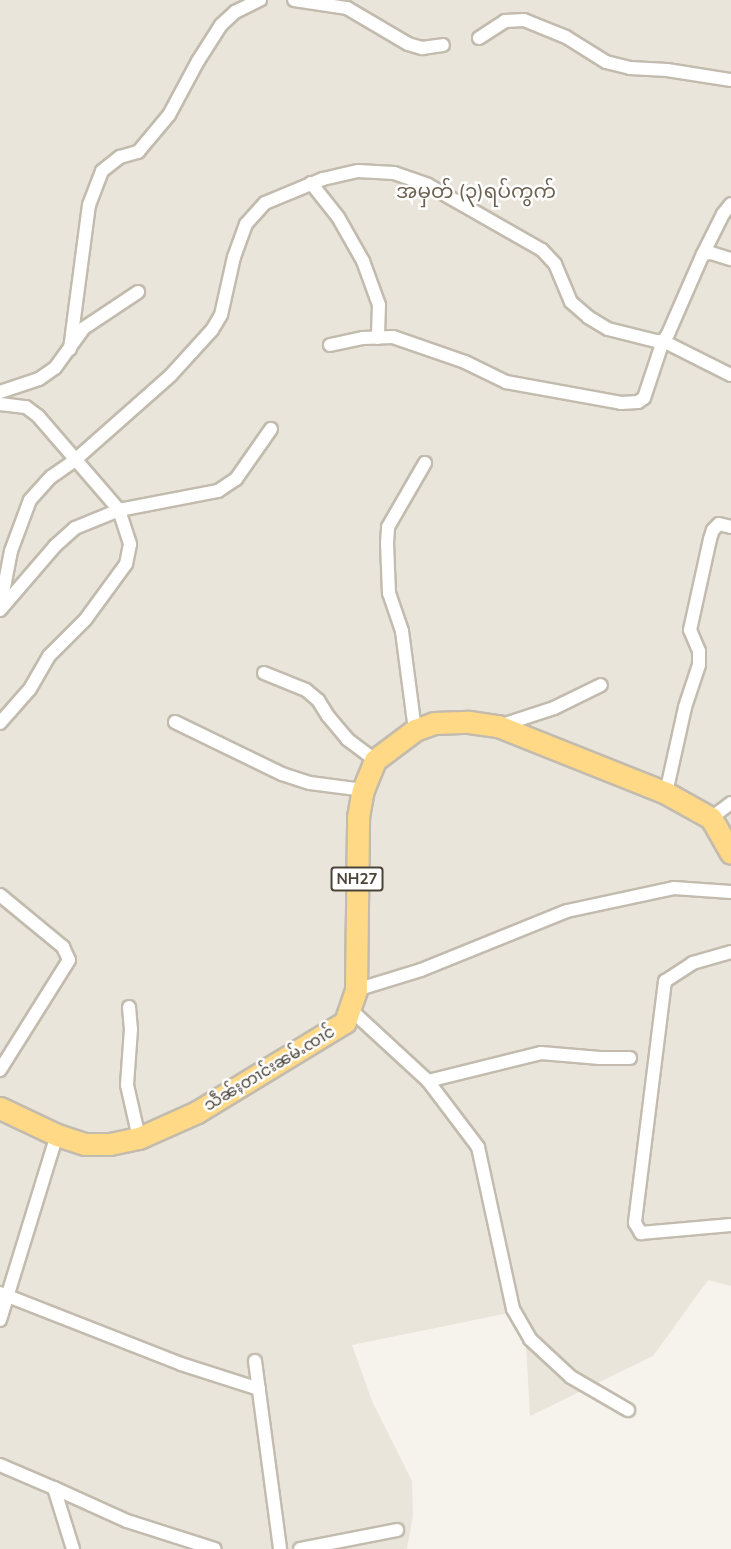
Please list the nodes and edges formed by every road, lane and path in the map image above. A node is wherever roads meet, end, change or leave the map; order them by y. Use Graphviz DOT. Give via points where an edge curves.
graph roads {
  1 [pos="260,0"];
  2 [pos="294,0"];
  3 [pos="478,38"];
  4 [pos="443,45"];
  5 [pos="731,80"];
  6 [pos="311,183"];
  7 [pos="731,204"];
  8 [pos="703,254"];
  9 [pos="731,259"];
  10 [pos="138,292"];
  11 [pos="378,338"];
  12 [pos="663,341"];
  13 [pos="330,345"];
  14 [pos="70,349"];
  15 [pos="731,375"];
  16 [pos="0,392"];
  17 [pos="0,404"];
  18 [pos="271,429"];
  19 [pos="75,460"];
  20 [pos="425,463"];
  21 [pos="119,510"];
  22 [pos="731,527"];
  23 [pos="0,609"];
  24 [pos="264,673"];
  25 [pos="601,685"];
  26 [pos="176,722"];
  27 [pos="0,723"];
  28 [pos="498,726"];
  29 [pos="415,730"];
  30 [pos="375,760"];
  31 [pos="363,790"];
  32 [pos="666,793"];
  33 [pos="731,803"];
  34 [pos="711,818"];
  35 [pos="731,853"];
  36 [pos="731,892"];
  37 [pos="0,895"];
  38 [pos="731,952"];
  39 [pos="354,1000"];
  40 [pos="129,1007"];
  41 [pos="630,1058"];
  42 [pos="0,1070"];
  43 [pos="428,1081"];
  44 [pos="0,1108"];
  45 [pos="57,1135"];
  46 [pos="139,1138"];
  47 [pos="731,1225"];
  48 [pos="4,1294"];
  49 [pos="0,1320"];
  50 [pos="255,1361"];
  51 [pos="259,1389"];
  52 [pos="628,1410"];
  53 [pos="0,1465"];
  54 [pos="54,1488"];
  55 [pos="397,1530"];
  56 [pos="74,1549"];
  57 [pos="215,1549"];
  58 [pos="280,1549"];
  59 [pos="300,1549"];
  1 -- 14 [label="street" via="235,12 221,25 169,115 138,152 120,157 102,171 89,205"];
  2 -- 4 [label="street" via="347,8 408,44 422,48"];
  3 -- 5 [label="street" via="505,21 524,20 566,37 606,62"];
  6 -- 11 [label="street" via="338,217 363,261 379,305"];
  6 -- 12 [label="street" via="358,171 394,173 428,185 542,250 555,264 571,302 588,318 633,337"];
  6 -- 19 [label="street" via="265,203 246,224 221,315 212,330 171,375"];
  7 -- 8 [label="street"];
  8 -- 9 [label="street"];
  8 -- 12 [label="street"];
  10 -- 14 [label="street" via="84,328"];
  11 -- 12 [label="street" via="393,337 455,358 506,382 621,403 644,398"];
  11 -- 13 [label="street"];
  12 -- 15 [label="street"];
  14 -- 16 [label="street" via="55,368 39,379"];
  17 -- 19 [label="street" via="26,407"];
  18 -- 21 [label="street" via="236,479 218,491"];
  19 -- 21 [label="street"];
  19 -- 23 [label="street" via="51,477 30,500 11,551"];
  20 -- 29 [label="street" via="388,527 387,543 389,593 402,631"];
  21 -- 23 [label="street" via="75,528"];
  21 -- 27 [label="street" via="130,544 126,564 86,620 49,656 29,690"];
  22 -- 32 [label="street" via="719,524 710,539 690,630 699,651 699,665 685,707"];
  24 -- 30 [label="street" via="306,690 347,739"];
  25 -- 28 [label="street" via="554,708"];
  26 -- 31 [label="street" via="282,774 310,783"];
  28 -- 29 [label="highway" via="434,723"];
  28 -- 32 [label="highway"];
  29 -- 30 [label="highway"];
  30 -- 31 [label="highway, NH27"];
  31 -- 39 [label="highway, NH27" via="358,817"];
  32 -- 34 [label="highway"];
  33 -- 34 [label="street"];
  34 -- 35 [label="highway"];
  36 -- 39 [label="street" via="674,888 567,911"];
  37 -- 42 [label="street" via="63,947 69,960"];
  38 -- 47 [label="street" via="693,963 665,981 635,1223 641,1233"];
  39 -- 43 [label="street"];
  39 -- 46 [label="highway, သဵၼ်ႈတၢင်းၼမ်ႉၸၢင်" via="345,1022 317,1041 197,1112"];
  40 -- 46 [label="street" via="127,1085"];
  41 -- 43 [label="street" via="541,1053"];
  43 -- 52 [label="street" via="478,1147 513,1309 530,1339 572,1377"];
  44 -- 45 [label="highway, သဵၼ်ႈတၢင်းၼမ်ႉၸၢင်"];
  45 -- 46 [label="highway, သဵၼ်ႈတၢင်းၼမ်ႉၸၢင်" via="85,1144"];
  45 -- 48 [label="street"];
  48 -- 49 [label="street"];
  48 -- 51 [label="street" via="181,1364"];
  50 -- 51 [label="street"];
  51 -- 58 [label="street"];
  53 -- 54 [label="street"];
  54 -- 56 [label="street"];
  54 -- 57 [label="street" via="127,1521"];
  55 -- 59 [label="street"];
}
